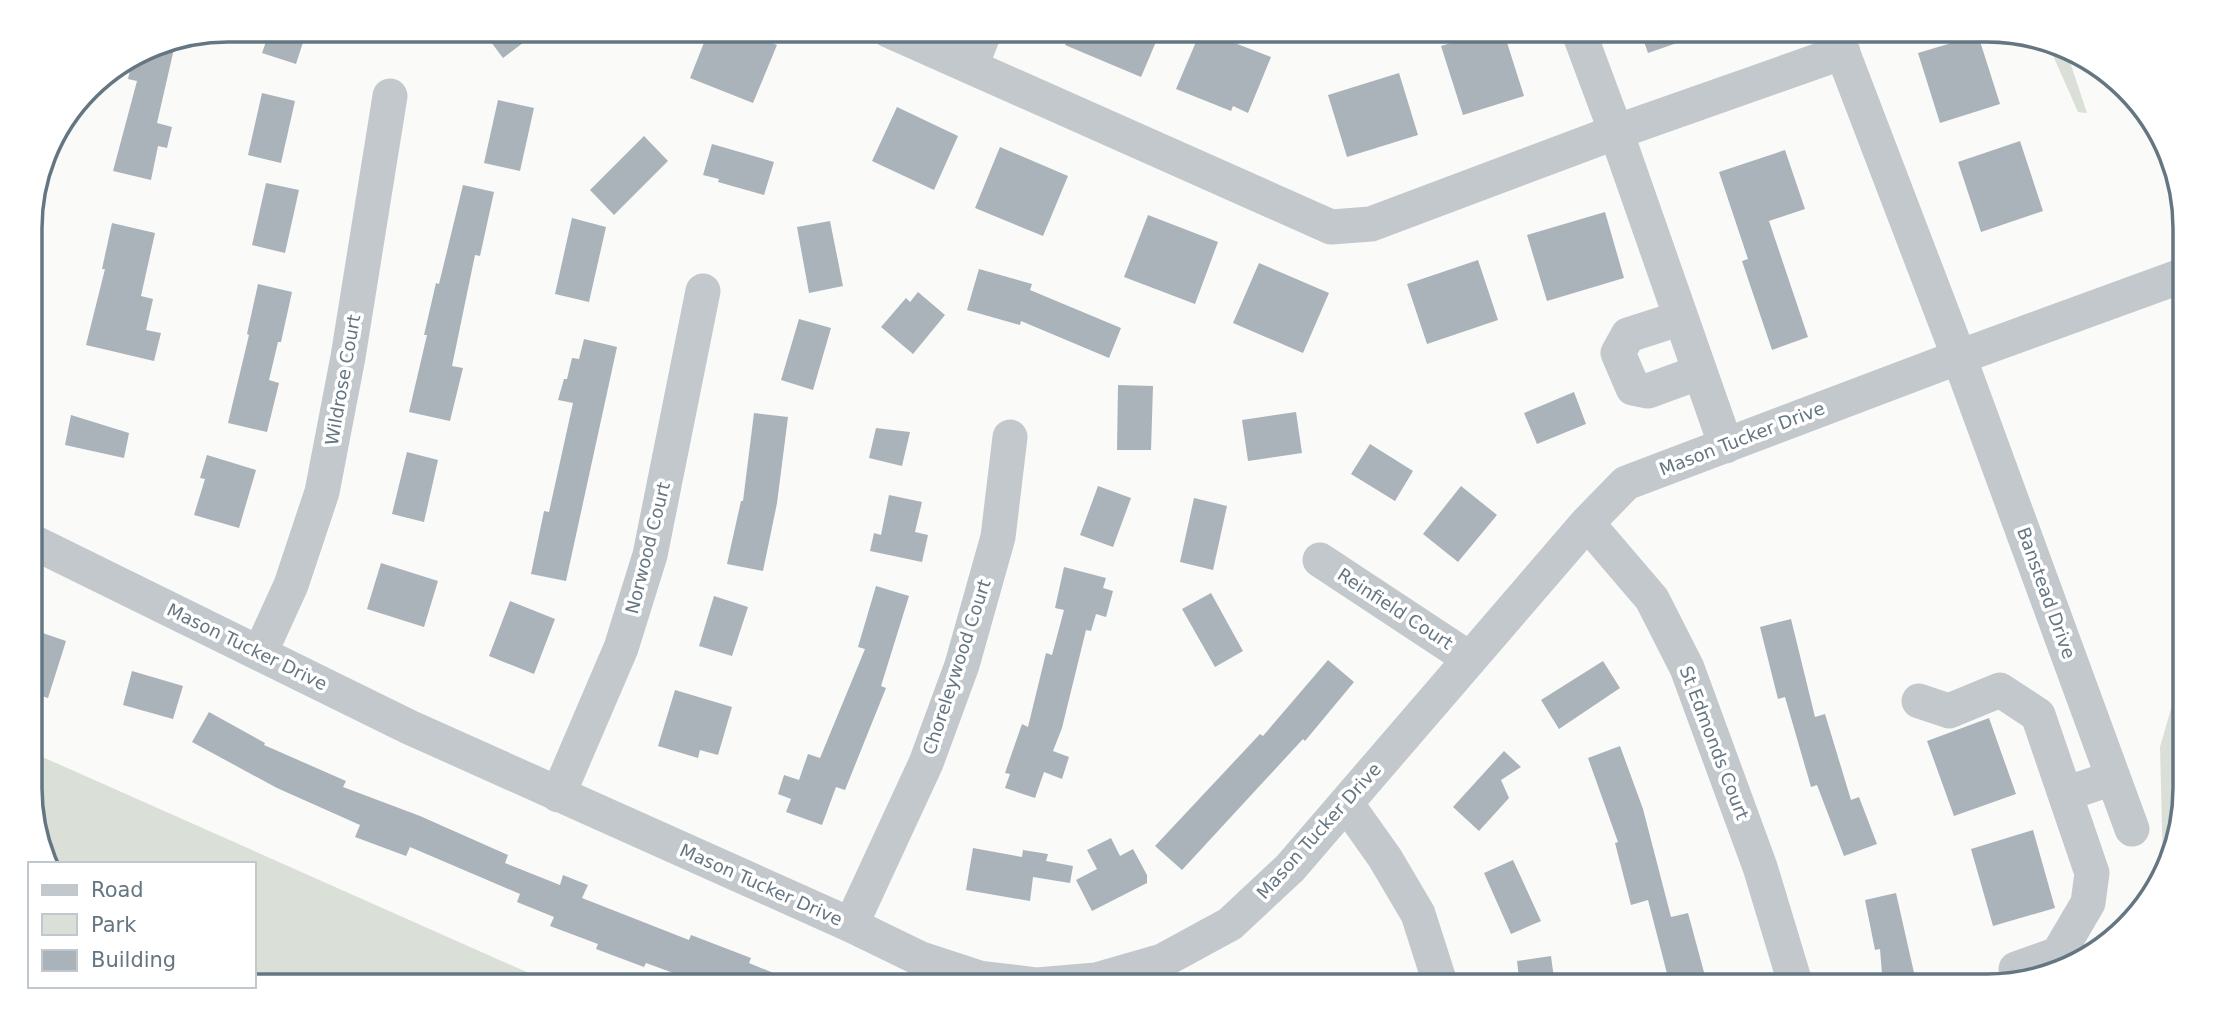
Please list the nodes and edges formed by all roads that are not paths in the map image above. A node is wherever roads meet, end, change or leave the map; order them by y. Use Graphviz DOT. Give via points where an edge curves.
graph roads {
  1 [pos="916,42"];
  2 [pos="980,42"];
  3 [pos="1582,42"];
  4 [pos="1837,42"];
  5 [pos="1839,42"];
  6 [pos="971,66"];
  7 [pos="390,96"];
  8 [pos="1616,132"];
  9 [pos="2173,279"];
  10 [pos="703,291"];
  11 [pos="1681,318"];
  12 [pos="1959,357"];
  13 [pos="1700,372"];
  14 [pos="1010,437"];
  15 [pos="1726,446"];
  16 [pos="1587,523"];
  17 [pos="42,546"];
  18 [pos="1320,560"];
  19 [pos="260,653"];
  20 [pos="1470,659"];
  21 [pos="1919,702"];
  22 [pos="2113,778"];
  23 [pos="558,794"];
  24 [pos="2065,794"];
  25 [pos="1346,803"];
  26 [pos="2132,830"];
  27 [pos="851,925"];
  28 [pos="2016,969"];
  29 [pos="967,974"];
  30 [pos="1114,974"];
  31 [pos="1437,974"];
  32 [pos="1792,974"];
  1 -- 6 [label="street"];
  2 -- 6 [label="street"];
  3 -- 8 [label="street"];
  4 -- 8 [label="street"];
  5 -- 12 [label="street, Banstead Drive"];
  6 -- 8 [label="street" via="1331,227 1371,224"];
  7 -- 19 [label="street, Wildrose Court" via="322,492 291,585"];
  8 -- 11 [label="street"];
  9 -- 12 [label="street, Mason Tucker Drive"];
  10 -- 23 [label="street, Norwood Court" via="650,555 621,648"];
  11 -- 13 [label="street"];
  11 -- 13 [label="street" via="1628,335 1618,353 1633,388 1648,391"];
  12 -- 15 [label="street, Mason Tucker Drive"];
  12 -- 22 [label="street, Banstead Drive"];
  13 -- 15 [label="street"];
  14 -- 27 [label="street, Choreleywood Court" via="998,537 962,665 926,763"];
  15 -- 16 [label="street, Mason Tucker Drive" via="1626,484"];
  16 -- 20 [label="street, Mason Tucker Drive"];
  16 -- 32 [label="street, St Edmonds Court" via="1652,599 1687,668 1760,867"];
  17 -- 19 [label="street, Mason Tucker Drive"];
  18 -- 20 [label="street, Reinfield Court"];
  19 -- 23 [label="street, Mason Tucker Drive"];
  20 -- 25 [label="street, Mason Tucker Drive"];
  21 -- 24 [label="street" via="1949,711 2000,691 2038,715"];
  22 -- 24 [label="street"];
  22 -- 26 [label="street, Banstead Drive"];
  23 -- 27 [label="street, Mason Tucker Drive"];
  24 -- 28 [label="street" via="2092,873 2088,903 2058,954"];
  25 -- 30 [label="street, Mason Tucker Drive" via="1290,868 1230,924 1162,961"];
  25 -- 31 [label="street" via="1418,914"];
  27 -- 29 [label="street, Mason Tucker Drive"];
}
